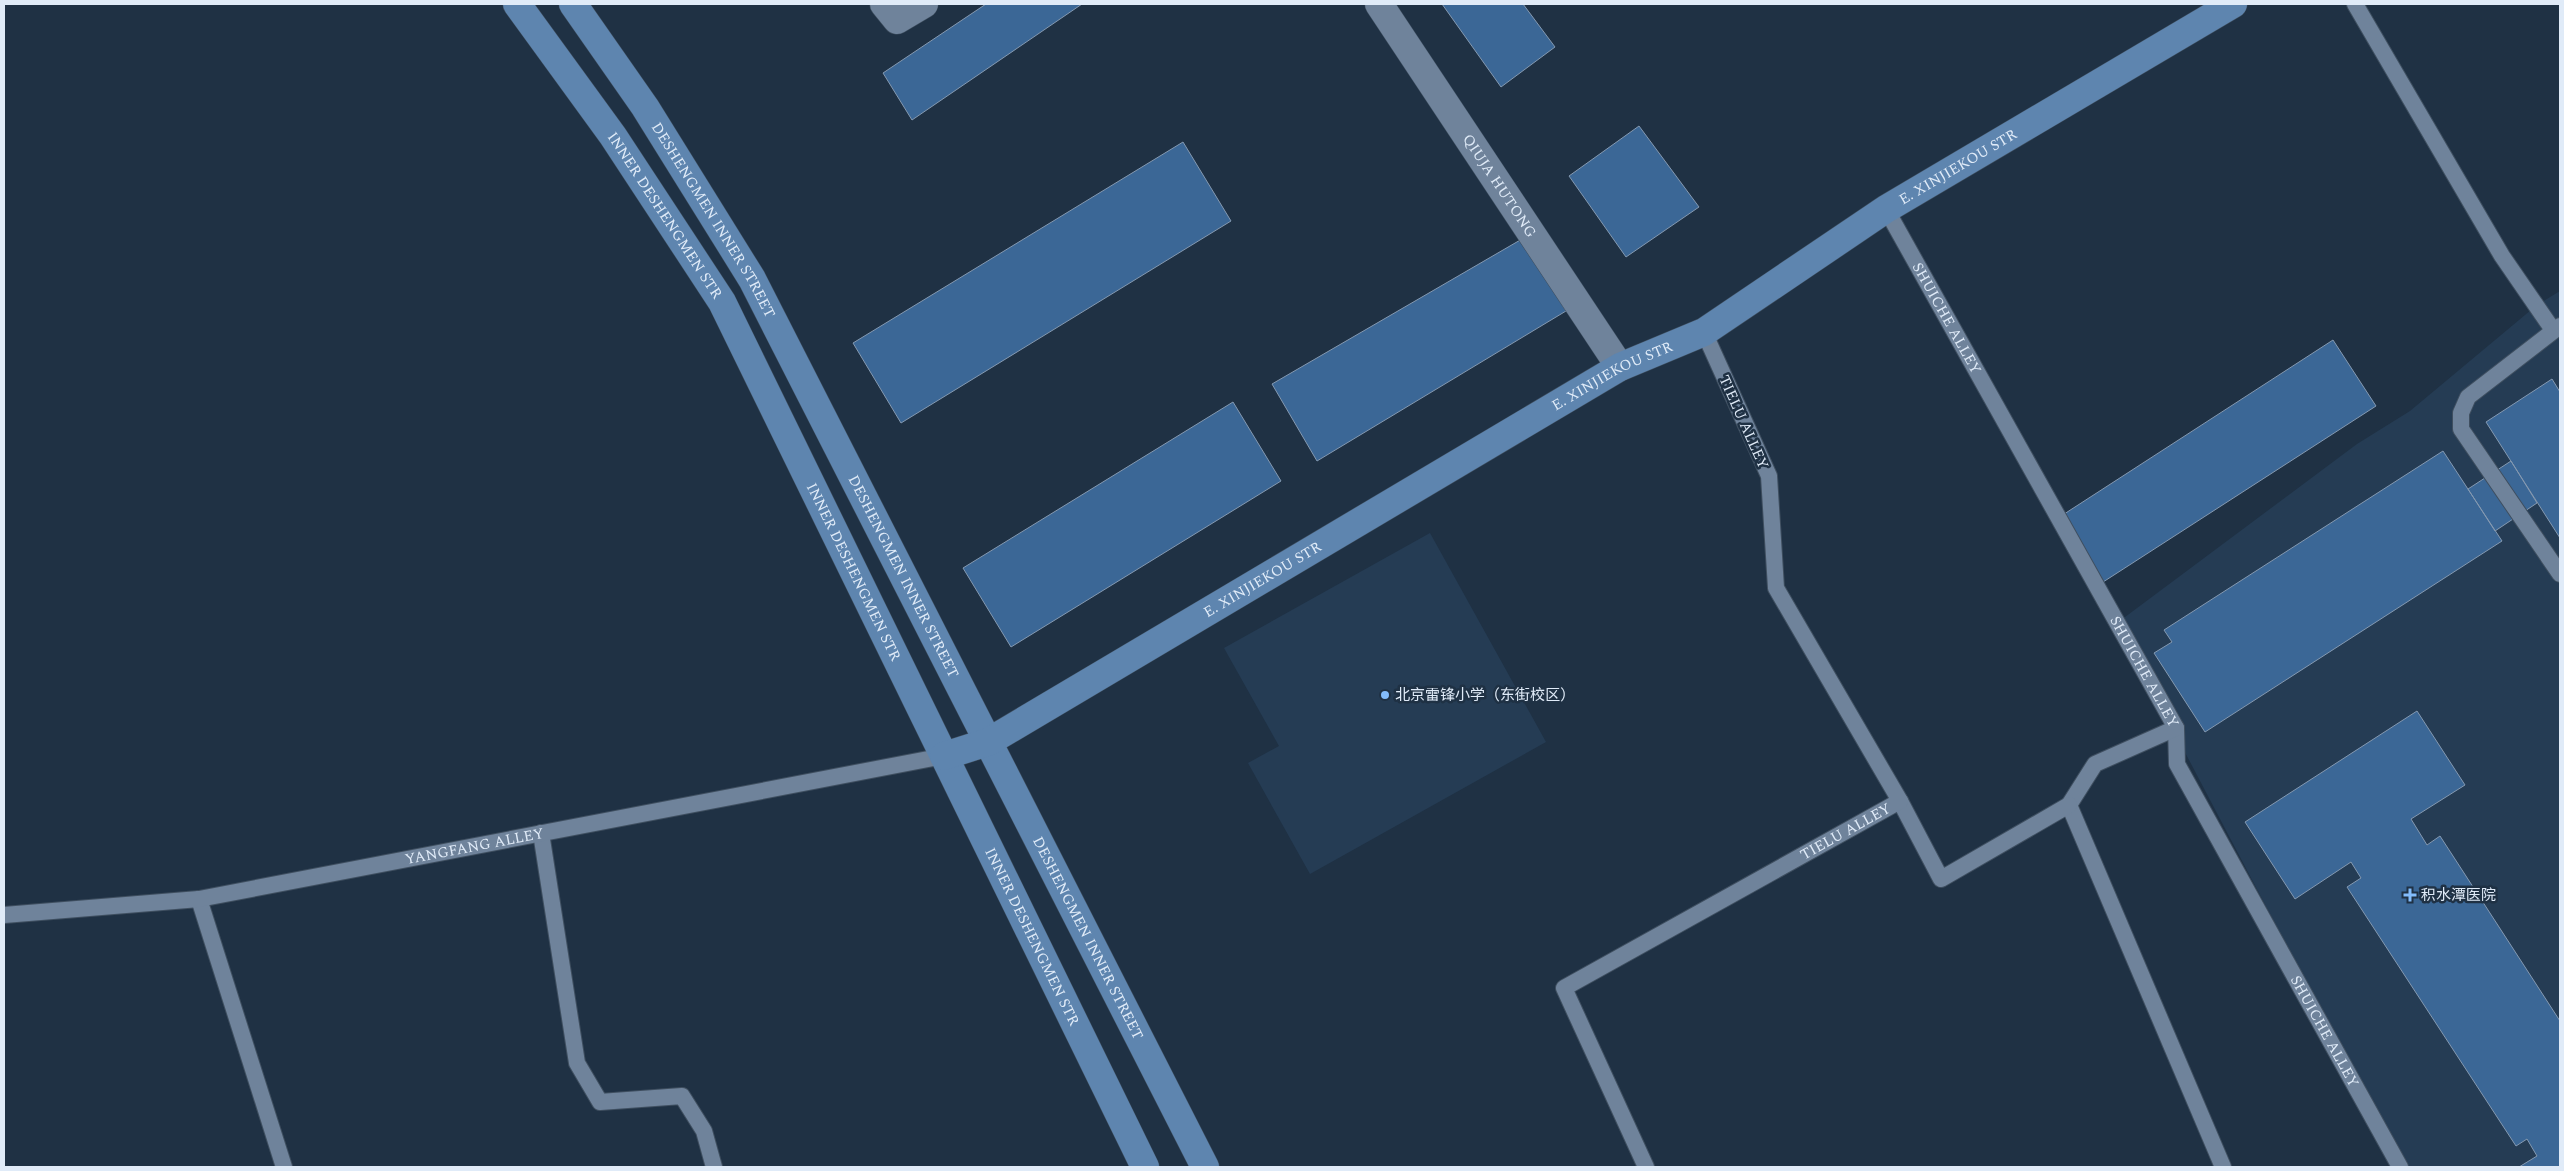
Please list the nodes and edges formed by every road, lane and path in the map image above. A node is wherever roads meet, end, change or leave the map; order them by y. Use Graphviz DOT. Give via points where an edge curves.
graph roads {
  1 [pos="517,4"];
  2 [pos="573,4"];
  3 [pos="884,4"];
  4 [pos="924,4"];
  5 [pos="1379,4"];
  6 [pos="2233,4"];
  7 [pos="2355,4"];
  8 [pos="1886,209"];
  9 [pos="2557,328"];
  10 [pos="1704,332"];
  11 [pos="1620,367"];
  12 [pos="2560,574"];
  13 [pos="2176,728"];
  14 [pos="988,742"];
  15 [pos="944,756"];
  16 [pos="1900,801"];
  17 [pos="2069,805"];
  18 [pos="541,833"];
  19 [pos="199,899"];
  20 [pos="4,915"];
  21 [pos="284,1167"];
  22 [pos="714,1167"];
  23 [pos="1146,1167"];
  24 [pos="1206,1167"];
  25 [pos="1646,1167"];
  26 [pos="2223,1167"];
  27 [pos="2400,1167"];
  1 -- 15 [label="main road, INNER DESHENGMEN STR" via="613,136 722,302"];
  2 -- 14 [label="main road, DESHENGMEN INNER STREET" via="645,107 752,279"];
  3 -- 4 [label="street" via="896,20"];
  5 -- 11 [label="street, QIUJA HUTONG"];
  6 -- 8 [label="main road, E. XINJIEKOU STR"];
  7 -- 9 [label="lane" via="2502,256"];
  8 -- 10 [label="main road, E. XINJIEKOU STR"];
  8 -- 13 [label="lane, SHUICHE ALLEY"];
  9 -- 12 [label="lane" via="2468,397 2461,429"];
  10 -- 11 [label="main road, E. XINJIEKOU STR"];
  10 -- 16 [label="lane, TIELU ALLEY" via="1769,476 1776,588"];
  11 -- 14 [label="main road, E. XINJIEKOU STR"];
  13 -- 17 [label="lane" via="2095,764"];
  13 -- 27 [label="lane, SHUICHE ALLEY" via="2177,764"];
  14 -- 15 [label="main road, E. XINJIEKOU STR"];
  14 -- 24 [label="main road, DESHENGMEN INNER STREET"];
  15 -- 18 [label="lane, YANGFANG ALLEY"];
  15 -- 23 [label="main road, INNER DESHENGMEN STR"];
  16 -- 17 [label="lane" via="1941,879"];
  16 -- 25 [label="lane, TIELU ALLEY" via="1564,988"];
  17 -- 26 [label="lane"];
  18 -- 19 [label="lane, YANGFANG ALLEY"];
  18 -- 22 [label="lane" via="576,1063 600,1102 682,1096 704,1131"];
  19 -- 20 [label="lane, YANGFANG ALLEY"];
  19 -- 21 [label="lane"];
}
